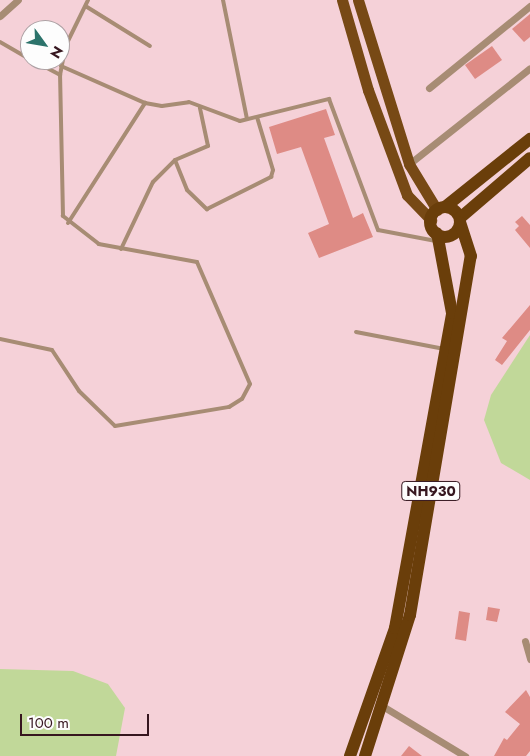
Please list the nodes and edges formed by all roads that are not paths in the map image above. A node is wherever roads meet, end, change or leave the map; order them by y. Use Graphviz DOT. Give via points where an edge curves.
graph roads {
  1 [pos="18,0"];
  2 [pos="88,0"];
  3 [pos="223,0"];
  4 [pos="342,0"];
  5 [pos="358,0"];
  6 [pos="0,6"];
  7 [pos="530,6"];
  8 [pos="87,7"];
  9 [pos="7,11"];
  10 [pos="0,16"];
  11 [pos="70,38"];
  12 [pos="0,42"];
  13 [pos="150,46"];
  14 [pos="20,53"];
  15 [pos="530,68"];
  16 [pos="51,70"];
  17 [pos="61,70"];
  18 [pos="70,70"];
  19 [pos="60,75"];
  20 [pos="429,88"];
  21 [pos="145,103"];
  22 [pos="200,108"];
  23 [pos="257,117"];
  24 [pos="247,119"];
  25 [pos="530,140"];
  26 [pos="530,158"];
  27 [pos="175,160"];
  28 [pos="409,164"];
  29 [pos="438,212"];
  30 [pos="460,221"];
  31 [pos="68,223"];
  32 [pos="438,238"];
  33 [pos="121,249"];
  34 [pos="356,332"];
  35 [pos="0,339"];
  36 [pos="450,350"];
  37 [pos="525,641"];
  38 [pos="530,659"];
  39 [pos="384,707"];
  40 [pos="350,756"];
  41 [pos="365,756"];
  42 [pos="465,756"];
  1 -- 9 [label="street"];
  2 -- 8 [label="lane"];
  3 -- 24 [label="lane"];
  4 -- 29 [label="main road" via="368,90 407,194"];
  5 -- 28 [label="main road"];
  6 -- 9 [label="street"];
  7 -- 20 [label="street"];
  8 -- 11 [label="lane"];
  8 -- 13 [label="lane"];
  9 -- 10 [label="street"];
  12 -- 14 [label="lane"];
  15 -- 28 [label="street"];
  16 -- 19 [label="lane"];
  17 -- 19 [label="lane"];
  18 -- 21 [label="lane"];
  19 -- 31 [label="lane" via="61,209"];
  21 -- 22 [label="lane" via="165,106 189,102"];
  21 -- 31 [label="lane"];
  22 -- 24 [label="lane"];
  22 -- 27 [label="lane" via="208,146"];
  23 -- 24 [label="lane"];
  23 -- 27 [label="lane" via="273,170 271,177 207,209 187,190"];
  23 -- 32 [label="lane" via="329,99 378,230"];
  25 -- 29 [label="highway"];
  26 -- 30 [label="highway"];
  27 -- 33 [label="lane" via="147,189"];
  28 -- 29 [label="main road"];
  29 -- 30 [label="highway" via="454,209"];
  29 -- 32 [label="highway, NH930"];
  30 -- 32 [label="highway" via="453,234"];
  30 -- 36 [label="highway, NH930" via="471,256"];
  31 -- 33 [label="lane" via="90,240"];
  32 -- 36 [label="highway, NH930" via="452,308"];
  33 -- 35 [label="lane" via="192,260 202,267 250,380 238,403 116,426 79,391 52,350"];
  34 -- 36 [label="lane"];
  36 -- 39 [label="highway, NH930" via="410,615"];
  36 -- 40 [label="highway, NH930" via="394,628"];
  37 -- 38 [label="street"];
  39 -- 41 [label="highway, NH930"];
  39 -- 42 [label="street"];
}
